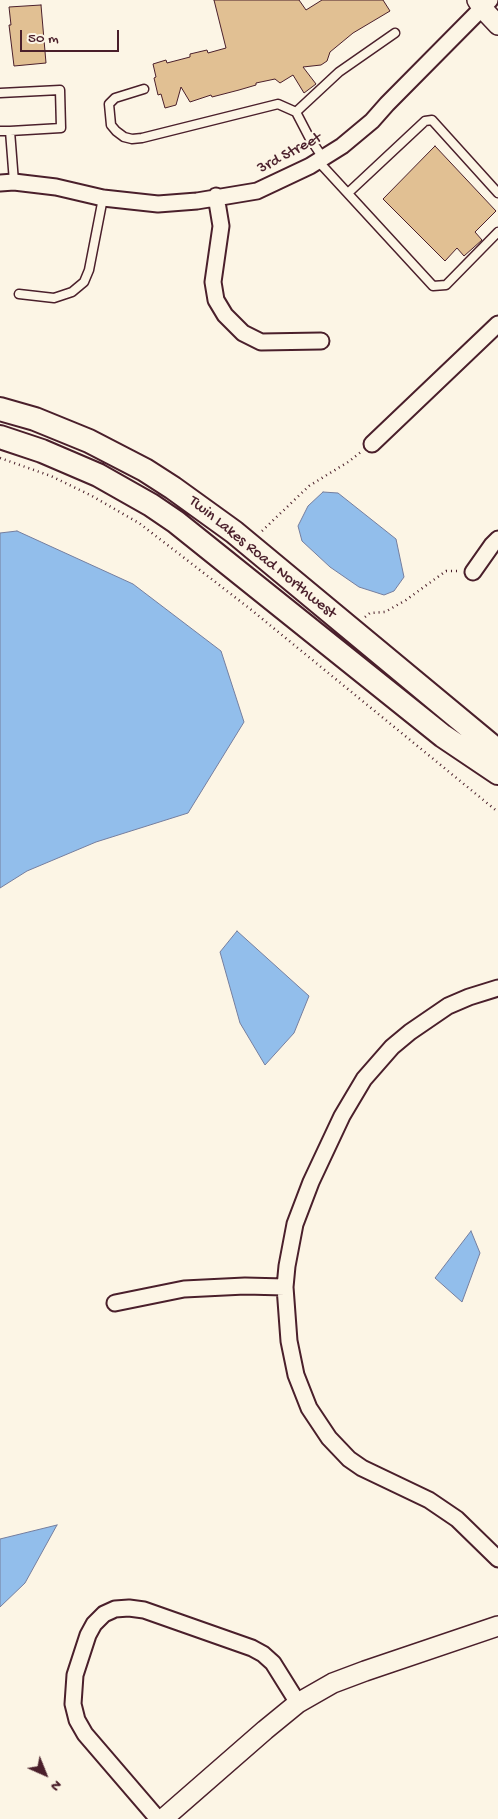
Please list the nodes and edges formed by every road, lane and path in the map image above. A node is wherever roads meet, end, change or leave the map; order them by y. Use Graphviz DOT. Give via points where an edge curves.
graph roads {
  1 [pos="479,2"];
  2 [pos="498,25"];
  3 [pos="395,33"];
  4 [pos="144,89"];
  5 [pos="0,92"];
  6 [pos="296,112"];
  7 [pos="10,131"];
  8 [pos="0,132"];
  9 [pos="320,159"];
  10 [pos="7,182"];
  11 [pos="348,193"];
  12 [pos="498,193"];
  13 [pos="216,196"];
  14 [pos="103,198"];
  15 [pos="498,232"];
  16 [pos="19,294"];
  17 [pos="498,324"];
  18 [pos="321,341"];
  19 [pos="0,410"];
  20 [pos="0,437"];
  21 [pos="372,444"];
  22 [pos="0,458"];
  23 [pos="262,531"];
  24 [pos="498,539"];
  25 [pos="473,572"];
  26 [pos="365,617"];
  27 [pos="498,751"];
  28 [pos="498,773"];
  29 [pos="498,812"];
  30 [pos="498,988"];
  31 [pos="285,1287"];
  32 [pos="115,1303"];
  33 [pos="498,1559"];
  34 [pos="498,1626"];
  35 [pos="298,1703"];
  36 [pos="158,1819"];
  37 [pos="163,1819"];
  1 -- 2 [label="street"];
  1 -- 9 [label="street, 3rd Street" via="372,121"];
  3 -- 6 [label="lane" via="339,72"];
  4 -- 6 [label="lane" via="115,98 109,104 111,125 124,137 142,138 278,104"];
  5 -- 7 [label="lane" via="60,90 61,128"];
  6 -- 9 [label="lane"];
  7 -- 8 [label="lane"];
  7 -- 10 [label="lane"];
  9 -- 11 [label="lane"];
  9 -- 13 [label="street, 3rd Street" via="257,191"];
  10 -- 14 [label="street, 3rd Street" via="56,187"];
  11 -- 12 [label="lane" via="425,121 432,120"];
  11 -- 15 [label="lane" via="433,286 446,285"];
  13 -- 14 [label="street, 3rd Street" via="158,204"];
  13 -- 18 [label="street" via="221,226 213,282 216,300 225,315 243,333 261,342"];
  14 -- 16 [label="lane" via="84,282 72,292 54,298"];
  17 -- 21 [label="street"];
  19 -- 27 [label="main road, Twin Lakes Road Northwest" via="35,419 89,441 173,488 234,532"];
  20 -- 28 [label="main road, Twin Lakes Road Northwest" via="92,472 176,522 443,736"];
  21 -- 23 [label="path" via="309,486"];
  22 -- 29 [label="path" via="51,476 139,523 249,608"];
  24 -- 25 [label="street"];
  25 -- 26 [label="path" via="446,571 385,612 370,613"];
  30 -- 31 [label="street" via="448,1006 392,1047 364,1079 333,1133 308,1189 295,1224"];
  31 -- 32 [label="street" via="184,1289"];
  31 -- 33 [label="street" via="289,1342 296,1374 309,1408 329,1438 362,1468 429,1500 457,1519"];
  34 -- 35 [label="street" via="333,1683"];
  35 -- 36 [label="street" via="273,1664 252,1648 144,1610 115,1609 104,1614 88,1635 75,1675 73,1704 77,1720 85,1734"];
  35 -- 37 [label="street"];
}
